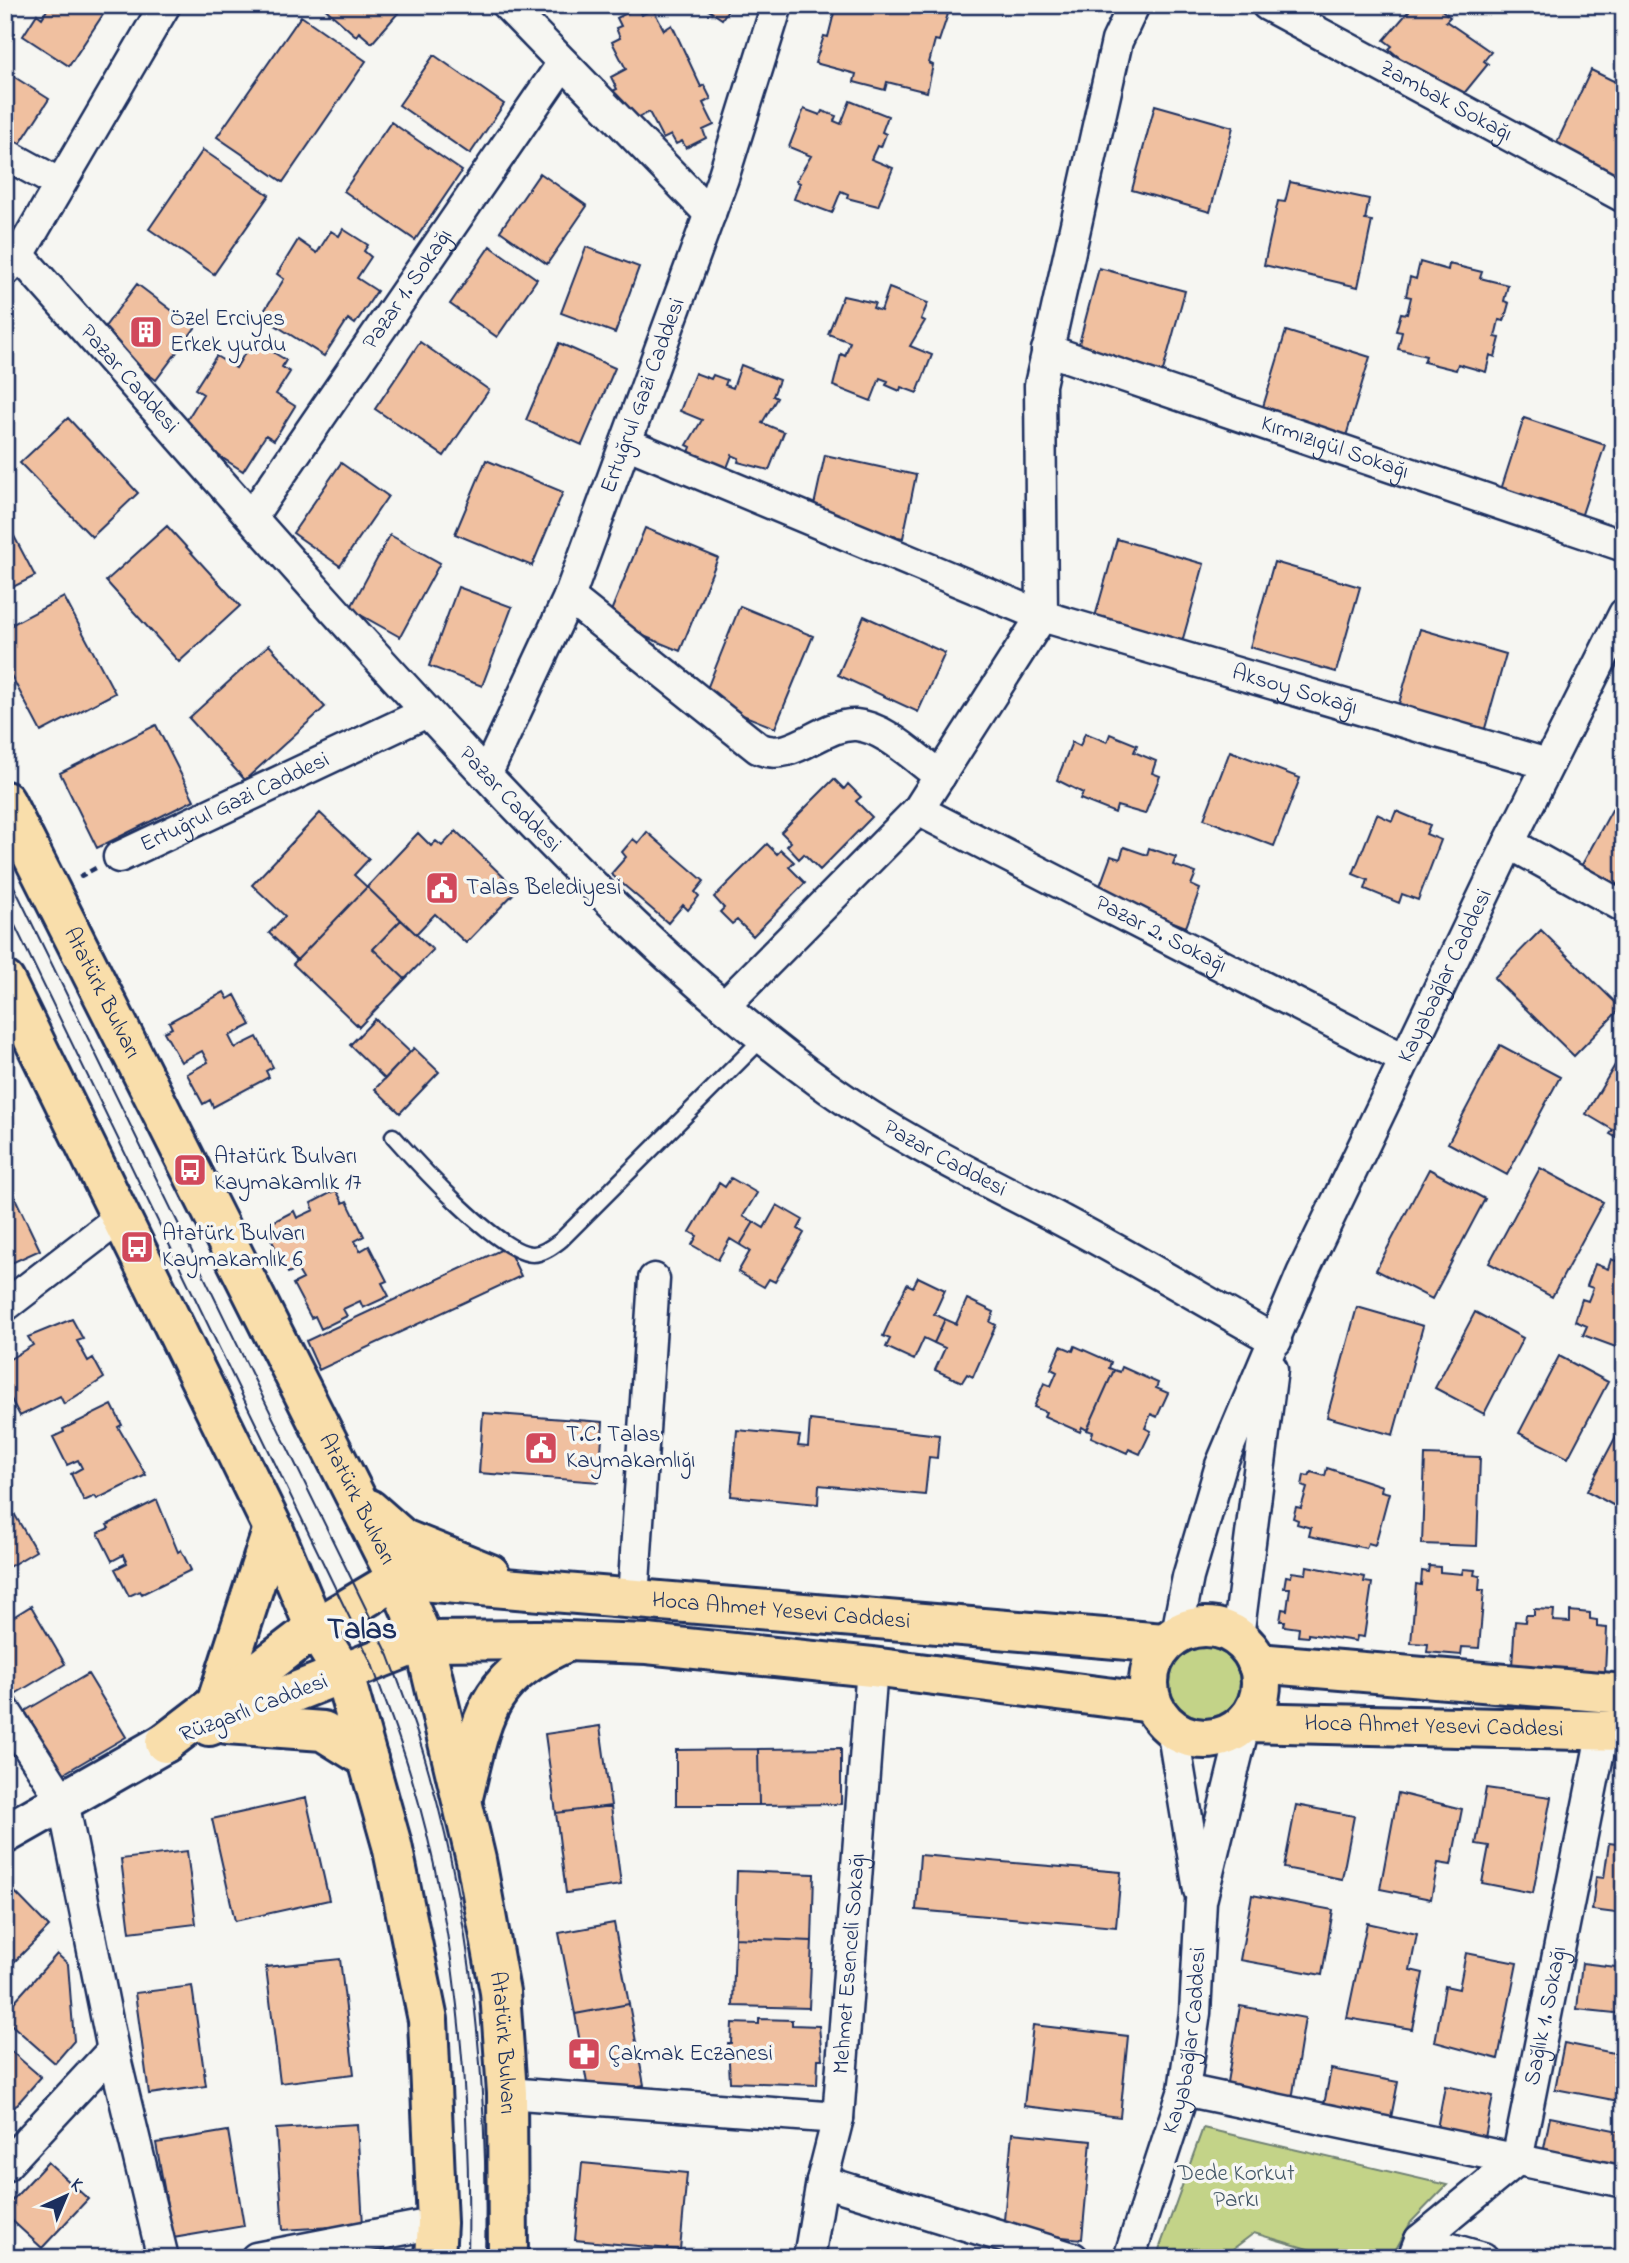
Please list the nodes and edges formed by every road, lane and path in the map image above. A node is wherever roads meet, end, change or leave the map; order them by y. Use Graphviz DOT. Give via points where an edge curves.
graph roads {
  1 [pos="165,5"];
  2 [pos="507,5"];
  3 [pos="777,5"];
  4 [pos="1134,5"];
  5 [pos="1267,5"];
  6 [pos="563,63"];
  7 [pos="5,154"];
  8 [pos="60,184"];
  9 [pos="1624,197"];
  10 [pos="710,214"];
  11 [pos="12,263"];
  12 [pos="5,292"];
  13 [pos="1047,350"];
  14 [pos="626,443"];
  15 [pos="252,516"];
  16 [pos="1624,546"];
  17 [pos="569,597"];
  18 [pos="1624,614"];
  19 [pos="1042,616"];
  20 [pos="426,712"];
  21 [pos="1547,764"];
  22 [pos="486,775"];
  23 [pos="940,776"];
  24 [pos="5,801"];
  25 [pos="918,810"];
  26 [pos="1509,843"];
  27 [pos="119,857"];
  28 [pos="50,891"];
  29 [pos="1624,907"];
  30 [pos="5,982"];
  31 [pos="724,1006"];
  32 [pos="763,1038"];
  33 [pos="1404,1059"];
  34 [pos="393,1136"];
  35 [pos="122,1216"];
  36 [pos="654,1279"];
  37 [pos="5,1306"];
  38 [pos="1276,1341"];
  39 [pos="356,1497"];
  40 [pos="273,1528"];
  41 [pos="397,1579"];
  42 [pos="563,1592"];
  43 [pos="633,1598"];
  44 [pos="316,1629"];
  45 [pos="1171,1638"];
  46 [pos="568,1641"];
  47 [pos="424,1642"];
  48 [pos="1248,1650"];
  49 [pos="872,1667"];
  50 [pos="344,1675"];
  51 [pos="1624,1694"];
  52 [pos="5,1711"];
  53 [pos="216,1715"];
  54 [pos="1162,1715"];
  55 [pos="1245,1722"];
  56 [pos="1614,1731"];
  57 [pos="164,1743"];
  58 [pos="368,1759"];
  59 [pos="63,1801"];
  60 [pos="461,1806"];
  61 [pos="5,1835"];
  62 [pos="1201,1901"];
  63 [pos="113,2050"];
  64 [pos="1184,2090"];
  65 [pos="507,2093"];
  66 [pos="838,2118"];
  67 [pos="1517,2160"];
  68 [pos="5,2166"];
  69 [pos="822,2181"];
  70 [pos="1624,2182"];
  71 [pos="436,2240"];
  72 [pos="1416,2249"];
  73 [pos="163,2258"];
  74 [pos="256,2258"];
  75 [pos="508,2258"];
  76 [pos="809,2258"];
  77 [pos="1073,2258"];
  78 [pos="1129,2258"];
  79 [pos="1483,2258"];
  1 -- 8 [label="street"];
  2 -- 6 [label="street"];
  3 -- 10 [label="street, Ertuğrul Gazi Caddesi"];
  4 -- 13 [label="street" via="1117,41"];
  5 -- 9 [label="street, Zambak Sokağı"];
  6 -- 10 [label="street"];
  6 -- 15 [label="street, Pazar 1. Sokağı"];
  7 -- 8 [label="street"];
  8 -- 11 [label="street"];
  10 -- 14 [label="street, Ertuğrul Gazi Caddesi"];
  11 -- 12 [label="street"];
  11 -- 15 [label="street, Pazar Caddesi"];
  13 -- 16 [label="street, Kırmızıgül Sokağı"];
  13 -- 19 [label="street" via="1040,386"];
  14 -- 17 [label="street, Ertuğrul Gazi Caddesi"];
  14 -- 19 [label="street, Aksoy Sokağı"];
  15 -- 20 [label="street, Pazar Caddesi"];
  17 -- 22 [label="street, Ertuğrul Gazi Caddesi"];
  17 -- 23 [label="street" via="758,748 785,752 836,729 857,725 880,734"];
  18 -- 21 [label="street, Kayabağlar Caddesi"];
  19 -- 21 [label="street, Aksoy Sokağı"];
  19 -- 23 [label="street"];
  20 -- 22 [label="street, Pazar Caddesi"];
  20 -- 27 [label="street, Ertuğrul Gazi Caddesi"];
  21 -- 26 [label="street, Kayabağlar Caddesi"];
  22 -- 31 [label="street, Pazar Caddesi" via="622,913"];
  23 -- 25 [label="street"];
  24 -- 28 [label="main road, Atatürk Bulvarı"];
  25 -- 31 [label="street"];
  25 -- 33 [label="street, Pazar 2. Sokağı"];
  26 -- 29 [label="street"];
  26 -- 33 [label="street, Kayabağlar Caddesi"];
  27 -- 28 [label="path"];
  28 -- 39 [label="main road, Atatürk Bulvarı"];
  30 -- 35 [label="main road"];
  31 -- 32 [label="street, Pazar Caddesi"];
  32 -- 34 [label="lane" via="561,1240 533,1254 518,1251 486,1228"];
  32 -- 38 [label="street, Pazar Caddesi" via="830,1090 909,1140 1101,1241"];
  33 -- 38 [label="street, Kayabağlar Caddesi" via="1307,1263"];
  35 -- 37 [label="street"];
  35 -- 40 [label="main road"];
  36 -- 43 [label="street"];
  38 -- 45 [label="street, Kayabağlar Caddesi" via="1221,1465"];
  38 -- 48 [label="street, Kayabağlar Caddesi"];
  39 -- 41 [label="main road, Atatürk Bulvarı"];
  39 -- 42 [label="main road" via="403,1539 429,1551 476,1570"];
  40 -- 44 [label="main road"];
  40 -- 53 [label="main road"];
  41 -- 42 [label="main road, Hoca Ahmet Yesevi Caddesi"];
  41 -- 44 [label="main road, Rüzgarlı Caddesi"];
  41 -- 47 [label="main road, Atatürk Bulvarı"];
  42 -- 43 [label="main road, Hoca Ahmet Yesevi Caddesi"];
  43 -- 45 [label="main road, Hoca Ahmet Yesevi Caddesi"];
  44 -- 50 [label="main road"];
  44 -- 53 [label="main road, Rüzgarlı Caddesi"];
  45 -- 48 [label="main road" via="1208,1626"];
  45 -- 54 [label="main road" via="1150,1671"];
  46 -- 47 [label="main road, Hoca Ahmet Yesevi Caddesi"];
  46 -- 49 [label="main road, Hoca Ahmet Yesevi Caddesi" via="647,1644"];
  46 -- 60 [label="main road" via="537,1655 505,1682 483,1716"];
  47 -- 50 [label="main road, Rüzgarlı Caddesi"];
  47 -- 60 [label="main road, Atatürk Bulvarı"];
  48 -- 51 [label="main road, Hoca Ahmet Yesevi Caddesi"];
  48 -- 55 [label="main road" via="1260,1694"];
  49 -- 54 [label="main road, Hoca Ahmet Yesevi Caddesi"];
  49 -- 66 [label="street, Mehmet Esenceli Sokağı"];
  50 -- 53 [label="main road, Rüzgarlı Caddesi"];
  50 -- 58 [label="main road"];
  52 -- 59 [label="street"];
  53 -- 57 [label="main road, Rüzgarlı Caddesi"];
  53 -- 58 [label="main road" via="323,1731"];
  54 -- 55 [label="main road" via="1186,1735 1217,1738"];
  54 -- 62 [label="street, Kayabağlar Caddesi"];
  55 -- 56 [label="main road, Hoca Ahmet Yesevi Caddesi"];
  55 -- 62 [label="street, Kayabağlar Caddesi"];
  56 -- 67 [label="street, Sağlık 1. Sokağı"];
  57 -- 59 [label="street, Rüzgarlı Caddesi"];
  58 -- 71 [label="main road" via="392,1845 428,2020"];
  59 -- 61 [label="street, Rüzgarlı Caddesi"];
  59 -- 63 [label="street"];
  60 -- 65 [label="main road, Atatürk Bulvarı" via="476,1860 500,1992"];
  62 -- 64 [label="street, Kayabağlar Caddesi" via="1195,2013"];
  63 -- 68 [label="street"];
  63 -- 73 [label="street"];
  64 -- 67 [label="street"];
  64 -- 78 [label="street, Kayabağlar Caddesi"];
  65 -- 66 [label="street"];
  65 -- 75 [label="main road, Atatürk Bulvarı"];
  66 -- 69 [label="street, Mehmet Esenceli Sokağı"];
  67 -- 70 [label="street"];
  67 -- 72 [label="street"];
  69 -- 76 [label="street, Mehmet Esenceli Sokağı"];
  69 -- 77 [label="street"];
  71 -- 74 [label="street"];
  72 -- 79 [label="street"];
}
